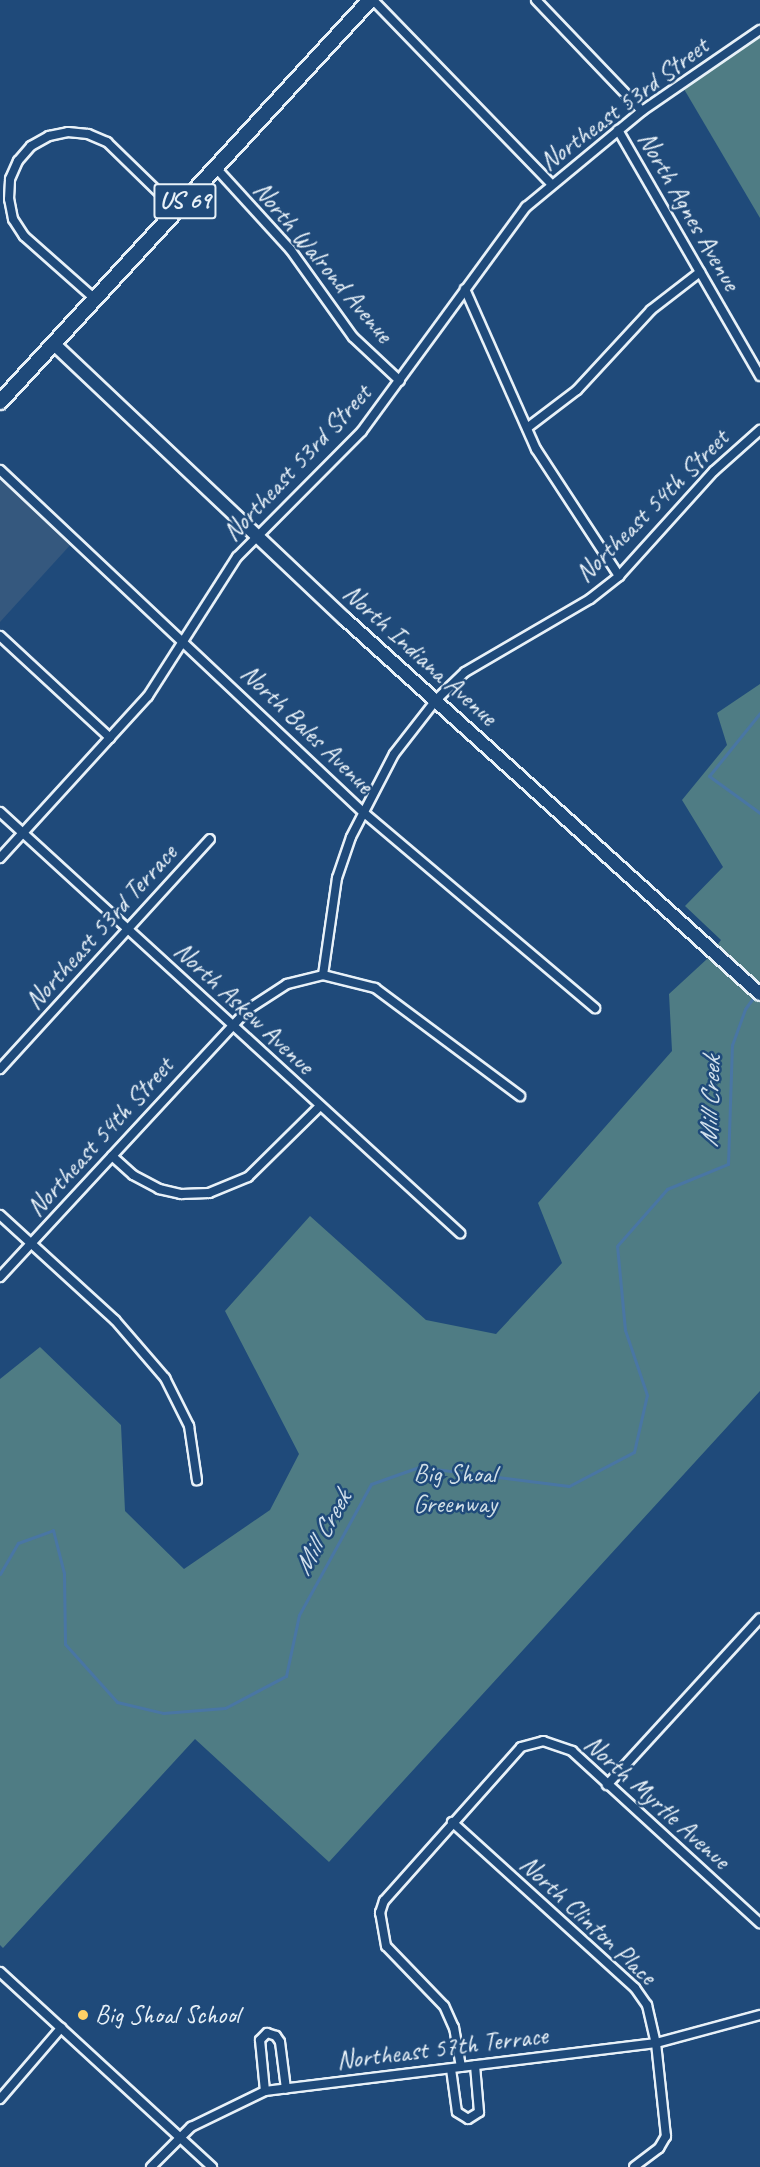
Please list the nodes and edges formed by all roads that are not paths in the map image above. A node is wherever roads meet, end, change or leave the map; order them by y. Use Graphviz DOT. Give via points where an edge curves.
graph roads {
  1 [pos="372,0"];
  2 [pos="536,0"];
  3 [pos="760,30"];
  4 [pos="642,111"];
  5 [pos="618,130"];
  6 [pos="216,168"];
  7 [pos="550,184"];
  8 [pos="177,210"];
  9 [pos="700,272"];
  10 [pos="465,289"];
  11 [pos="95,299"];
  12 [pos="54,344"];
  13 [pos="760,376"];
  14 [pos="400,381"];
  15 [pos="0,402"];
  16 [pos="527,428"];
  17 [pos="760,430"];
  18 [pos="0,470"];
  19 [pos="259,536"];
  20 [pos="619,576"];
  21 [pos="0,636"];
  22 [pos="183,639"];
  23 [pos="436,700"];
  24 [pos="110,738"];
  25 [pos="0,812"];
  26 [pos="363,812"];
  27 [pos="23,833"];
  28 [pos="210,839"];
  29 [pos="0,858"];
  30 [pos="127,928"];
  31 [pos="323,975"];
  32 [pos="760,994"];
  33 [pos="595,1008"];
  34 [pos="232,1026"];
  35 [pos="0,1069"];
  36 [pos="520,1096"];
  37 [pos="320,1106"];
  38 [pos="112,1156"];
  39 [pos="0,1215"];
  40 [pos="460,1233"];
  41 [pos="32,1244"];
  42 [pos="0,1277"];
  43 [pos="197,1480"];
  44 [pos="760,1618"];
  45 [pos="607,1785"];
  46 [pos="452,1822"];
  47 [pos="760,1923"];
  48 [pos="0,1972"];
  49 [pos="760,2015"];
  50 [pos="61,2028"];
  51 [pos="656,2043"];
  52 [pos="475,2065"];
  53 [pos="461,2067"];
  54 [pos="451,2068"];
  55 [pos="286,2089"];
  56 [pos="265,2091"];
  57 [pos="0,2099"];
  58 [pos="179,2137"];
  59 [pos="151,2167"];
  60 [pos="212,2167"];
  61 [pos="634,2167"];
  1 -- 6 [label="main road, US 69"];
  1 -- 7 [label="street"];
  2 -- 4 [label="street, North Agnes Avenue"];
  3 -- 4 [label="street, Northeast 53rd Street"];
  4 -- 5 [label="street, Northeast 53rd Street"];
  5 -- 7 [label="street, Northeast 53rd Street"];
  5 -- 9 [label="street, North Agnes Avenue"];
  6 -- 8 [label="main road, US 69"];
  6 -- 14 [label="street, North Walrond Avenue" via="290,249 352,337"];
  7 -- 10 [label="street, Northeast 53rd Street" via="526,207"];
  8 -- 11 [label="main road, US 69"];
  8 -- 11 [label="street" via="106,142 88,134 68,132 49,136 18,161 10,179 13,219 24,236"];
  9 -- 13 [label="street, North Agnes Avenue"];
  9 -- 16 [label="street" via="651,310 577,390"];
  10 -- 14 [label="street, Northeast 53rd Street"];
  10 -- 16 [label="street"];
  11 -- 12 [label="main road, US 69"];
  12 -- 15 [label="main road, US 69"];
  12 -- 19 [label="street, North Indiana Avenue"];
  14 -- 19 [label="street, Northeast 53rd Street" via="362,431"];
  16 -- 20 [label="street" via="574,512"];
  17 -- 20 [label="street, Northeast 54th Street" via="714,471"];
  18 -- 22 [label="street, North Bales Avenue"];
  19 -- 22 [label="street, Northeast 53rd Street" via="214,588"];
  19 -- 23 [label="street, North Indiana Avenue"];
  20 -- 23 [label="street, Northeast 54th Street" via="590,598 465,672"];
  21 -- 24 [label="street"];
  22 -- 24 [label="street, Northeast 53rd Street" via="148,696"];
  22 -- 26 [label="street, North Bales Avenue"];
  23 -- 26 [label="street, Northeast 54th Street" via="394,754"];
  23 -- 32 [label="street, North Indiana Avenue"];
  24 -- 27 [label="street, Northeast 53rd Street"];
  25 -- 27 [label="street, North Askew Avenue"];
  26 -- 31 [label="street, Northeast 54th Street" via="337,878"];
  26 -- 33 [label="street, North Bales Avenue"];
  27 -- 29 [label="street, Northeast 53rd Street"];
  27 -- 30 [label="street, North Askew Avenue"];
  28 -- 30 [label="street, Northeast 53rd Terrace"];
  30 -- 34 [label="street, North Askew Avenue"];
  30 -- 35 [label="street, Northeast 53rd Terrace"];
  31 -- 34 [label="street, Northeast 54th Street" via="272,991"];
  31 -- 36 [label="street" via="355,981 386,994"];
  34 -- 37 [label="street, North Askew Avenue"];
  34 -- 38 [label="street, Northeast 54th Street"];
  37 -- 38 [label="street" via="248,1177 209,1192 181,1194 159,1189 133,1175"];
  37 -- 40 [label="street, North Askew Avenue"];
  38 -- 41 [label="street, Northeast 54th Street"];
  39 -- 41 [label="street"];
  41 -- 42 [label="street, Northeast 54th Street"];
  41 -- 43 [label="street" via="115,1320 165,1378 189,1426"];
  44 -- 45 [label="street"];
  45 -- 46 [label="street, North Myrtle Avenue" via="572,1751 550,1742 528,1744 515,1751"];
  45 -- 47 [label="street, North Myrtle Avenue"];
  46 -- 51 [label="street, North Clinton Place" via="639,1993 649,2012"];
  46 -- 53 [label="street" via="384,1901 380,1929 390,1951 444,2006 454,2028"];
  48 -- 50 [label="street"];
  49 -- 51 [label="street, Northeast 57th Terrace"];
  50 -- 57 [label="street"];
  50 -- 58 [label="street"];
  51 -- 52 [label="street, Northeast 57th Terrace"];
  51 -- 61 [label="street, North Clinton Place" via="665,2139"];
  52 -- 53 [label="street, Northeast 57th Terrace"];
  52 -- 54 [label="street" via="479,2112 468,2119 458,2112"];
  53 -- 54 [label="street, Northeast 57th Terrace"];
  54 -- 55 [label="street, Northeast 57th Terrace"];
  55 -- 56 [label="street, Northeast 57th Terrace"];
  55 -- 56 [label="street" via="280,2043 276,2036 267,2033 260,2040"];
  56 -- 58 [label="street, Northeast 57th Terrace" via="213,2114"];
  58 -- 59 [label="street, Northeast 57th Terrace"];
  58 -- 60 [label="street"];
}
